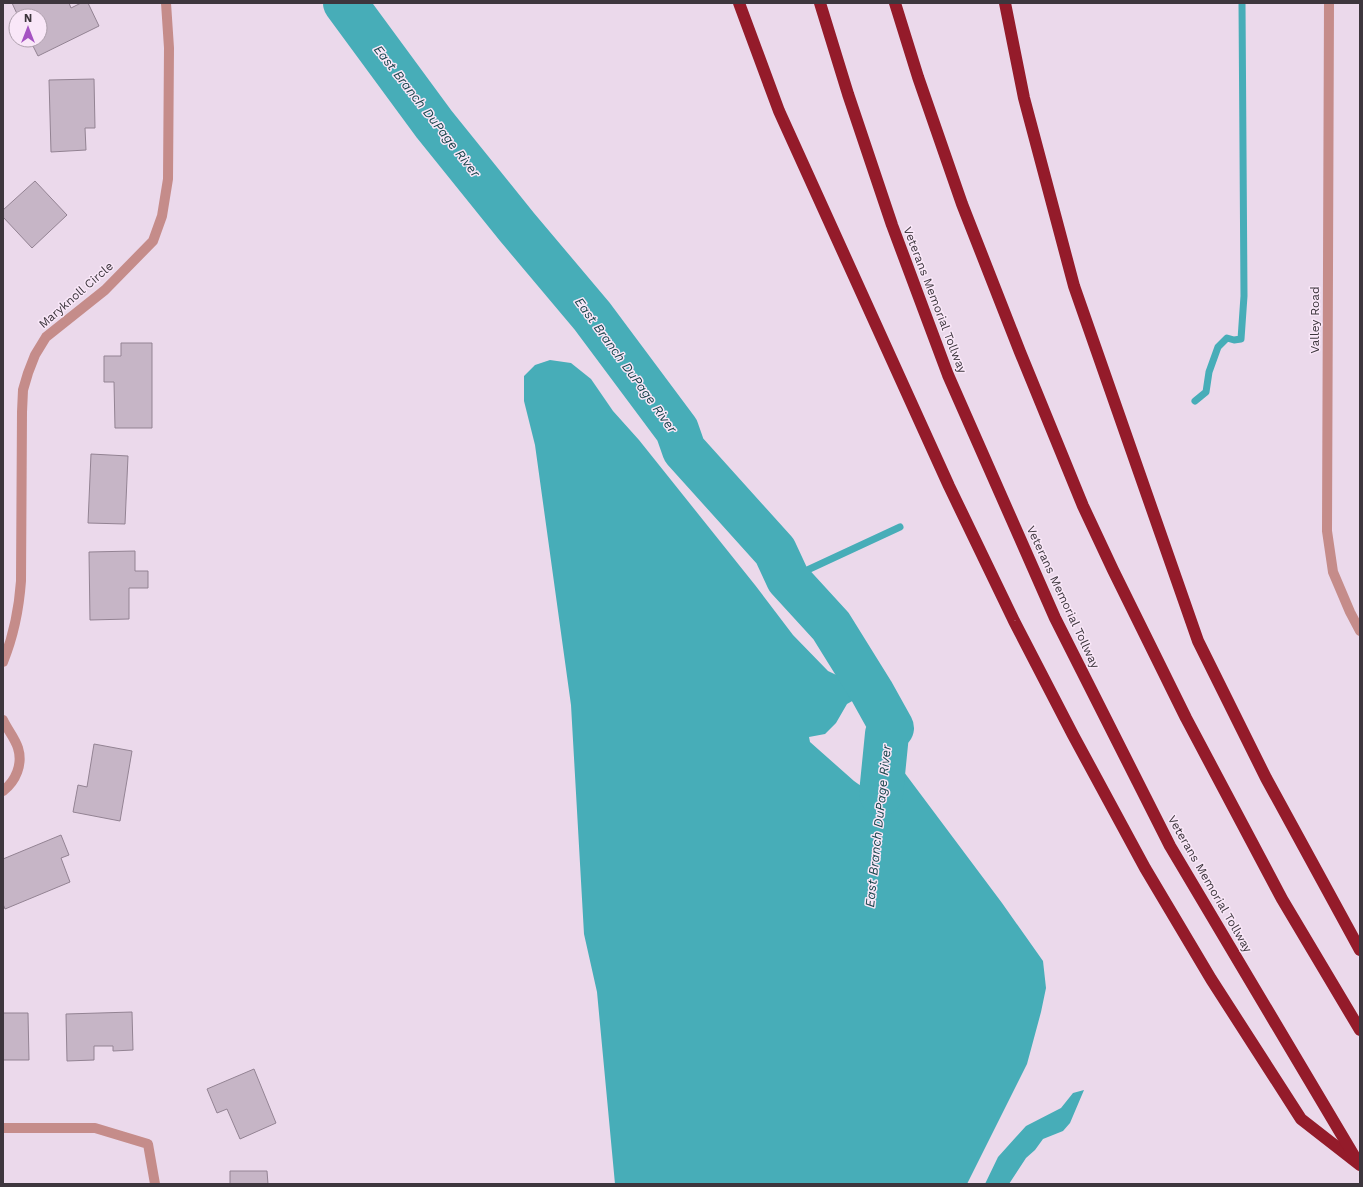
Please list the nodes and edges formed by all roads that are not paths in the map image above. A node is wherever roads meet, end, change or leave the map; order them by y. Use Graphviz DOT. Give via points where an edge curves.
graph roads {
  1 [pos="166,3"];
  2 [pos="739,3"];
  3 [pos="820,3"];
  4 [pos="895,3"];
  5 [pos="1005,3"];
  6 [pos="1329,3"];
  7 [pos="1360,631"];
  8 [pos="3,662"];
  9 [pos="3,720"];
  10 [pos="3,791"];
  11 [pos="1360,950"];
  12 [pos="1360,1030"];
  13 [pos="3,1128"];
  14 [pos="1360,1165"];
  15 [pos="155,1184"];
  1 -- 8 [label="street, Maryknoll Circle" via="169,48 168,179 162,216 153,240 105,290 46,337 28,373 22,412 20,593 15,628"];
  2 -- 14 [label="highway" via="779,112 946,479 1072,735 1144,868 1211,979 1301,1119"];
  3 -- 14 [label="highway, Veterans Memorial Tollway" via="892,225 948,375 1055,618 1170,846"];
  4 -- 12 [label="highway" via="962,204 1083,506 1197,739 1282,899"];
  5 -- 11 [label="highway" via="1024,98 1074,286 1198,641 1266,778"];
  6 -- 7 [label="street, Valley Road" via="1327,531 1333,572"];
  9 -- 10 [label="street" via="18,748 20,762 16,775"];
  13 -- 15 [label="street" via="96,1128 148,1144"];
}
